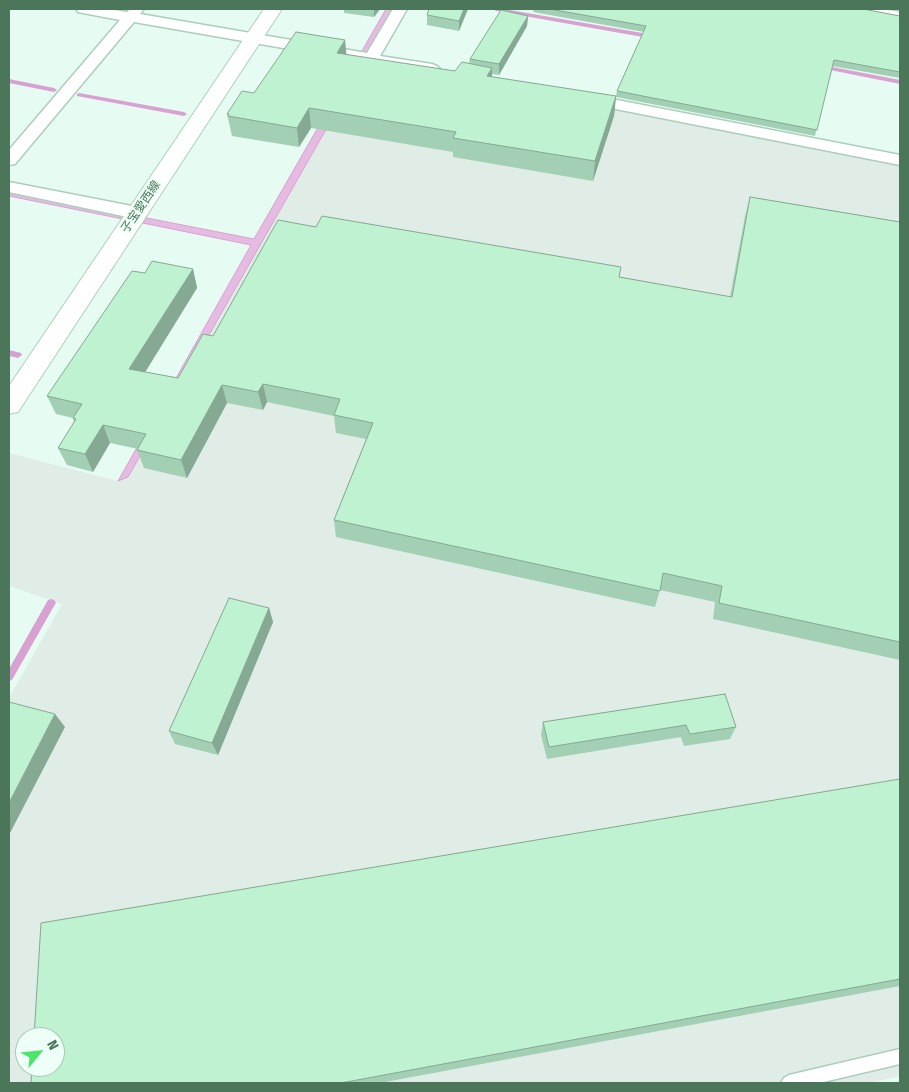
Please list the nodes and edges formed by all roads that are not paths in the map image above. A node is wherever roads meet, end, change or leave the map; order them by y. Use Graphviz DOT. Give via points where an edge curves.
graph roads {
  1 [pos="83,9"];
  2 [pos="272,9"];
  3 [pos="400,9"];
  4 [pos="859,9"];
  5 [pos="134,13"];
  6 [pos="900,16"];
  7 [pos="253,38"];
  8 [pos="364,56"];
  9 [pos="450,72"];
  10 [pos="568,95"];
  11 [pos="9,160"];
  12 [pos="900,160"];
  13 [pos="9,187"];
  14 [pos="9,201"];
  15 [pos="132,220"];
  16 [pos="9,405"];
  17 [pos="900,1056"];
  18 [pos="789,1083"];
  1 -- 5 [label="street"];
  2 -- 7 [label="main road, 子宝愛西線"];
  3 -- 8 [label="street"];
  4 -- 6 [label="street"];
  5 -- 7 [label="street"];
  5 -- 11 [label="street"];
  7 -- 8 [label="street"];
  7 -- 15 [label="main road, 子宝愛西線"];
  8 -- 9 [label="street"];
  10 -- 12 [label="street"];
  13 -- 15 [label="street"];
  14 -- 15 [label="street"];
  15 -- 16 [label="main road, 子宝愛西線"];
  17 -- 18 [label="lane"];
}
